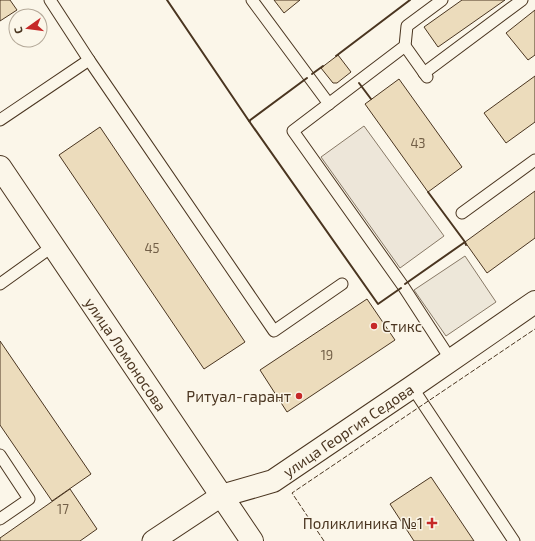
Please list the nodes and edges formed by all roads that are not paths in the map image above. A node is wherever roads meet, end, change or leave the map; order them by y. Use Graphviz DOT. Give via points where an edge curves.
graph roads {
  1 [pos="50,0"];
  2 [pos="252,0"];
  3 [pos="442,0"];
  4 [pos="522,0"];
  5 [pos="405,46"];
  6 [pos="90,60"];
  7 [pos="329,104"];
  8 [pos="0,120"];
  9 [pos="535,160"];
  10 [pos="0,167"];
  11 [pos="462,213"];
  12 [pos="53,246"];
  13 [pos="0,284"];
  14 [pos="342,284"];
  15 [pos="535,302"];
  16 [pos="451,360"];
  17 [pos="412,387"];
  18 [pos="0,455"];
  19 [pos="221,496"];
  20 [pos="0,519"];
  21 [pos="153,541"];
  22 [pos="252,541"];
  23 [pos="514,541"];
  1 -- 6 [label="lane"];
  2 -- 7 [label="lane"];
  3 -- 5 [label="lane" via="407,26"];
  4 -- 5 [label="lane" via="426,75"];
  5 -- 7 [label="lane"];
  6 -- 8 [label="lane"];
  6 -- 14 [label="lane" via="274,331"];
  7 -- 16 [label="lane" via="293,131 403,286"];
  9 -- 11 [label="lane"];
  10 -- 12 [label="main road, улица Ломоносова"];
  12 -- 13 [label="lane"];
  12 -- 19 [label="main road, улица Ломоносова"];
  15 -- 16 [label="main road, улица Георгия Седова"];
  16 -- 17 [label="main road, улица Георгия Седова"];
  17 -- 19 [label="main road, улица Георгия Седова" via="273,481"];
  17 -- 23 [label="lane"];
  18 -- 20 [label="lane" via="29,500"];
  19 -- 21 [label="street, улица Георгия Седова"];
  19 -- 22 [label="main road, улица Ломоносова"];
}
